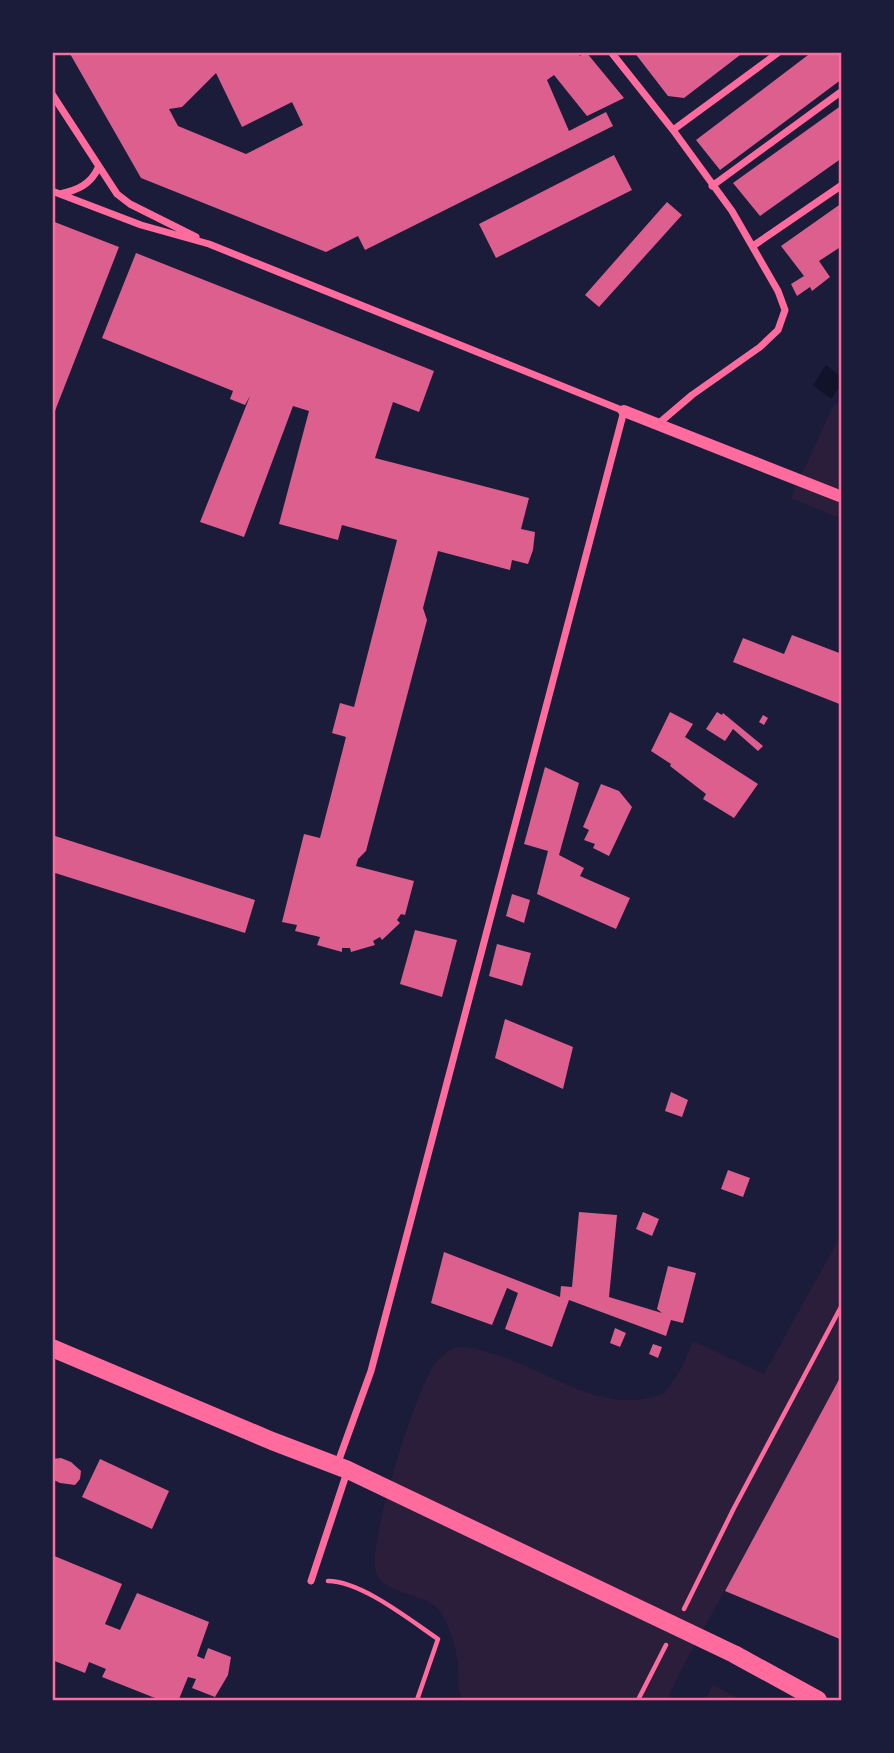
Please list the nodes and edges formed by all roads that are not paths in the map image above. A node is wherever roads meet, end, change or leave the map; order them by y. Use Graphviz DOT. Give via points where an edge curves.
graph roads {
  1 [pos="611,52"];
  2 [pos="779,52"];
  3 [pos="842,91"];
  4 [pos="52,93"];
  5 [pos="673,130"];
  6 [pos="98,168"];
  7 [pos="842,185"];
  8 [pos="712,186"];
  9 [pos="56,192"];
  10 [pos="209,244"];
  11 [pos="753,246"];
  12 [pos="624,411"];
  13 [pos="658,424"];
  14 [pos="842,497"];
  15 [pos="52,1348"];
  16 [pos="343,1467"];
  17 [pos="311,1581"];
  18 [pos="818,1700"];
  1 -- 5 [label="street"];
  2 -- 5 [label="street"];
  3 -- 8 [label="street"];
  4 -- 6 [label="street"];
  5 -- 8 [label="street"];
  6 -- 9 [label="street" via="85,185"];
  6 -- 10 [label="street" via="130,204"];
  7 -- 11 [label="street"];
  8 -- 11 [label="street"];
  9 -- 10 [label="street" via="141,225"];
  10 -- 12 [label="street"];
  11 -- 13 [label="street" via="785,310 778,330"];
  12 -- 13 [label="street"];
  12 -- 16 [label="street"];
  13 -- 14 [label="street"];
  15 -- 16 [label="main road"];
  16 -- 17 [label="street"];
  16 -- 18 [label="main road" via="734,1654"];
}
